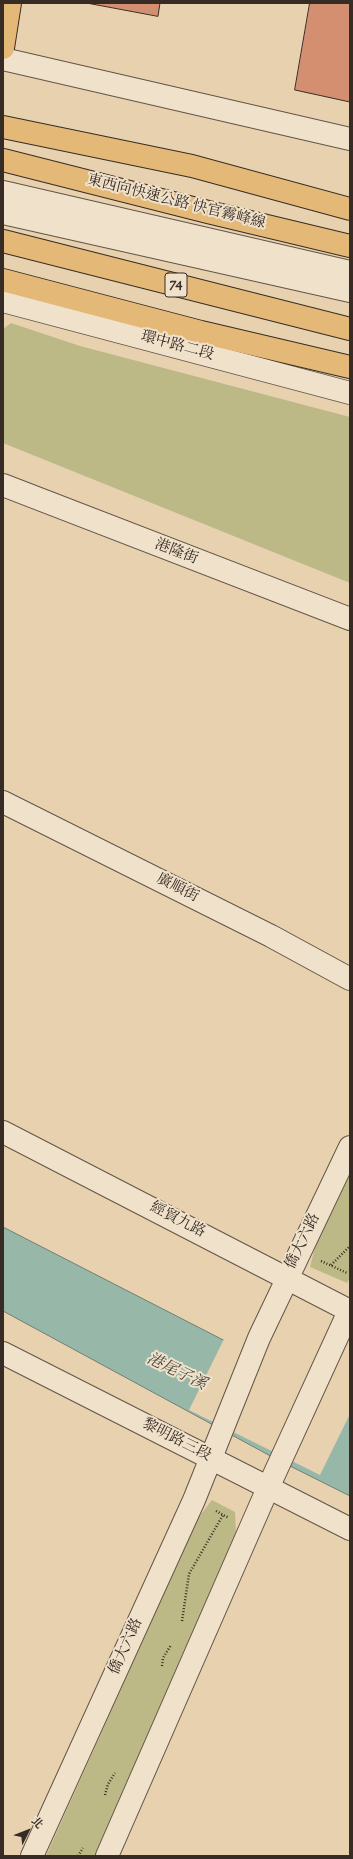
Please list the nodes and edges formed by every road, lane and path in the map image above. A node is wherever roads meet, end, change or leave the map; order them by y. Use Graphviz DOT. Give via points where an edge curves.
graph roads {
  1 [pos="10,3"];
  2 [pos="3,48"];
  3 [pos="3,59"];
  4 [pos="3,127"];
  5 [pos="350,139"];
  6 [pos="3,160"];
  7 [pos="3,192"];
  8 [pos="350,209"];
  9 [pos="3,213"];
  10 [pos="3,241"];
  11 [pos="350,246"];
  12 [pos="350,272"];
  13 [pos="3,280"];
  14 [pos="350,290"];
  15 [pos="3,301"];
  16 [pos="350,329"];
  17 [pos="350,367"];
  18 [pos="350,394"];
  19 [pos="3,485"];
  20 [pos="350,619"];
  21 [pos="3,802"];
  22 [pos="350,979"];
  23 [pos="3,1132"];
  24 [pos="350,1146"];
  25 [pos="350,1246"];
  26 [pos="315,1258"];
  27 [pos="331,1266"];
  28 [pos="347,1273"];
  29 [pos="286,1278"];
  30 [pos="350,1310"];
  31 [pos="3,1353"];
  32 [pos="211,1459"];
  33 [pos="272,1478"];
  34 [pos="212,1510"];
  35 [pos="234,1521"];
  36 [pos="350,1529"];
  37 [pos="32,1856"];
  38 [pos="107,1856"];
  1 -- 2 [label="main road"];
  3 -- 5 [label="street"];
  4 -- 8 [label="main road" via="192,166"];
  6 -- 11 [label="main road, 東西向快速公路 快官霧峰線"];
  7 -- 12 [label="street"];
  9 -- 14 [label="street"];
  10 -- 16 [label="main road, 74"];
  13 -- 17 [label="main road" via="201,332"];
  15 -- 18 [label="street, 環中路二段"];
  19 -- 20 [label="street, 港隆街"];
  21 -- 22 [label="street, 廣順街" via="271,936"];
  23 -- 29 [label="street, 經貿九路"];
  24 -- 29 [label="street, 僑大六路"];
  25 -- 27 [label="path"];
  26 -- 27 [label="path"];
  27 -- 28 [label="path"];
  29 -- 30 [label="street, 經貿九路"];
  29 -- 32 [label="street, 僑大六路"];
  30 -- 33 [label="street"];
  31 -- 32 [label="street, 黎明路三段"];
  32 -- 33 [label="street, 黎明路三段"];
  32 -- 37 [label="street, 僑大六路"];
  33 -- 36 [label="street, 黎明路三段"];
  33 -- 38 [label="street"];
  34 -- 35 [label="path"];
}
